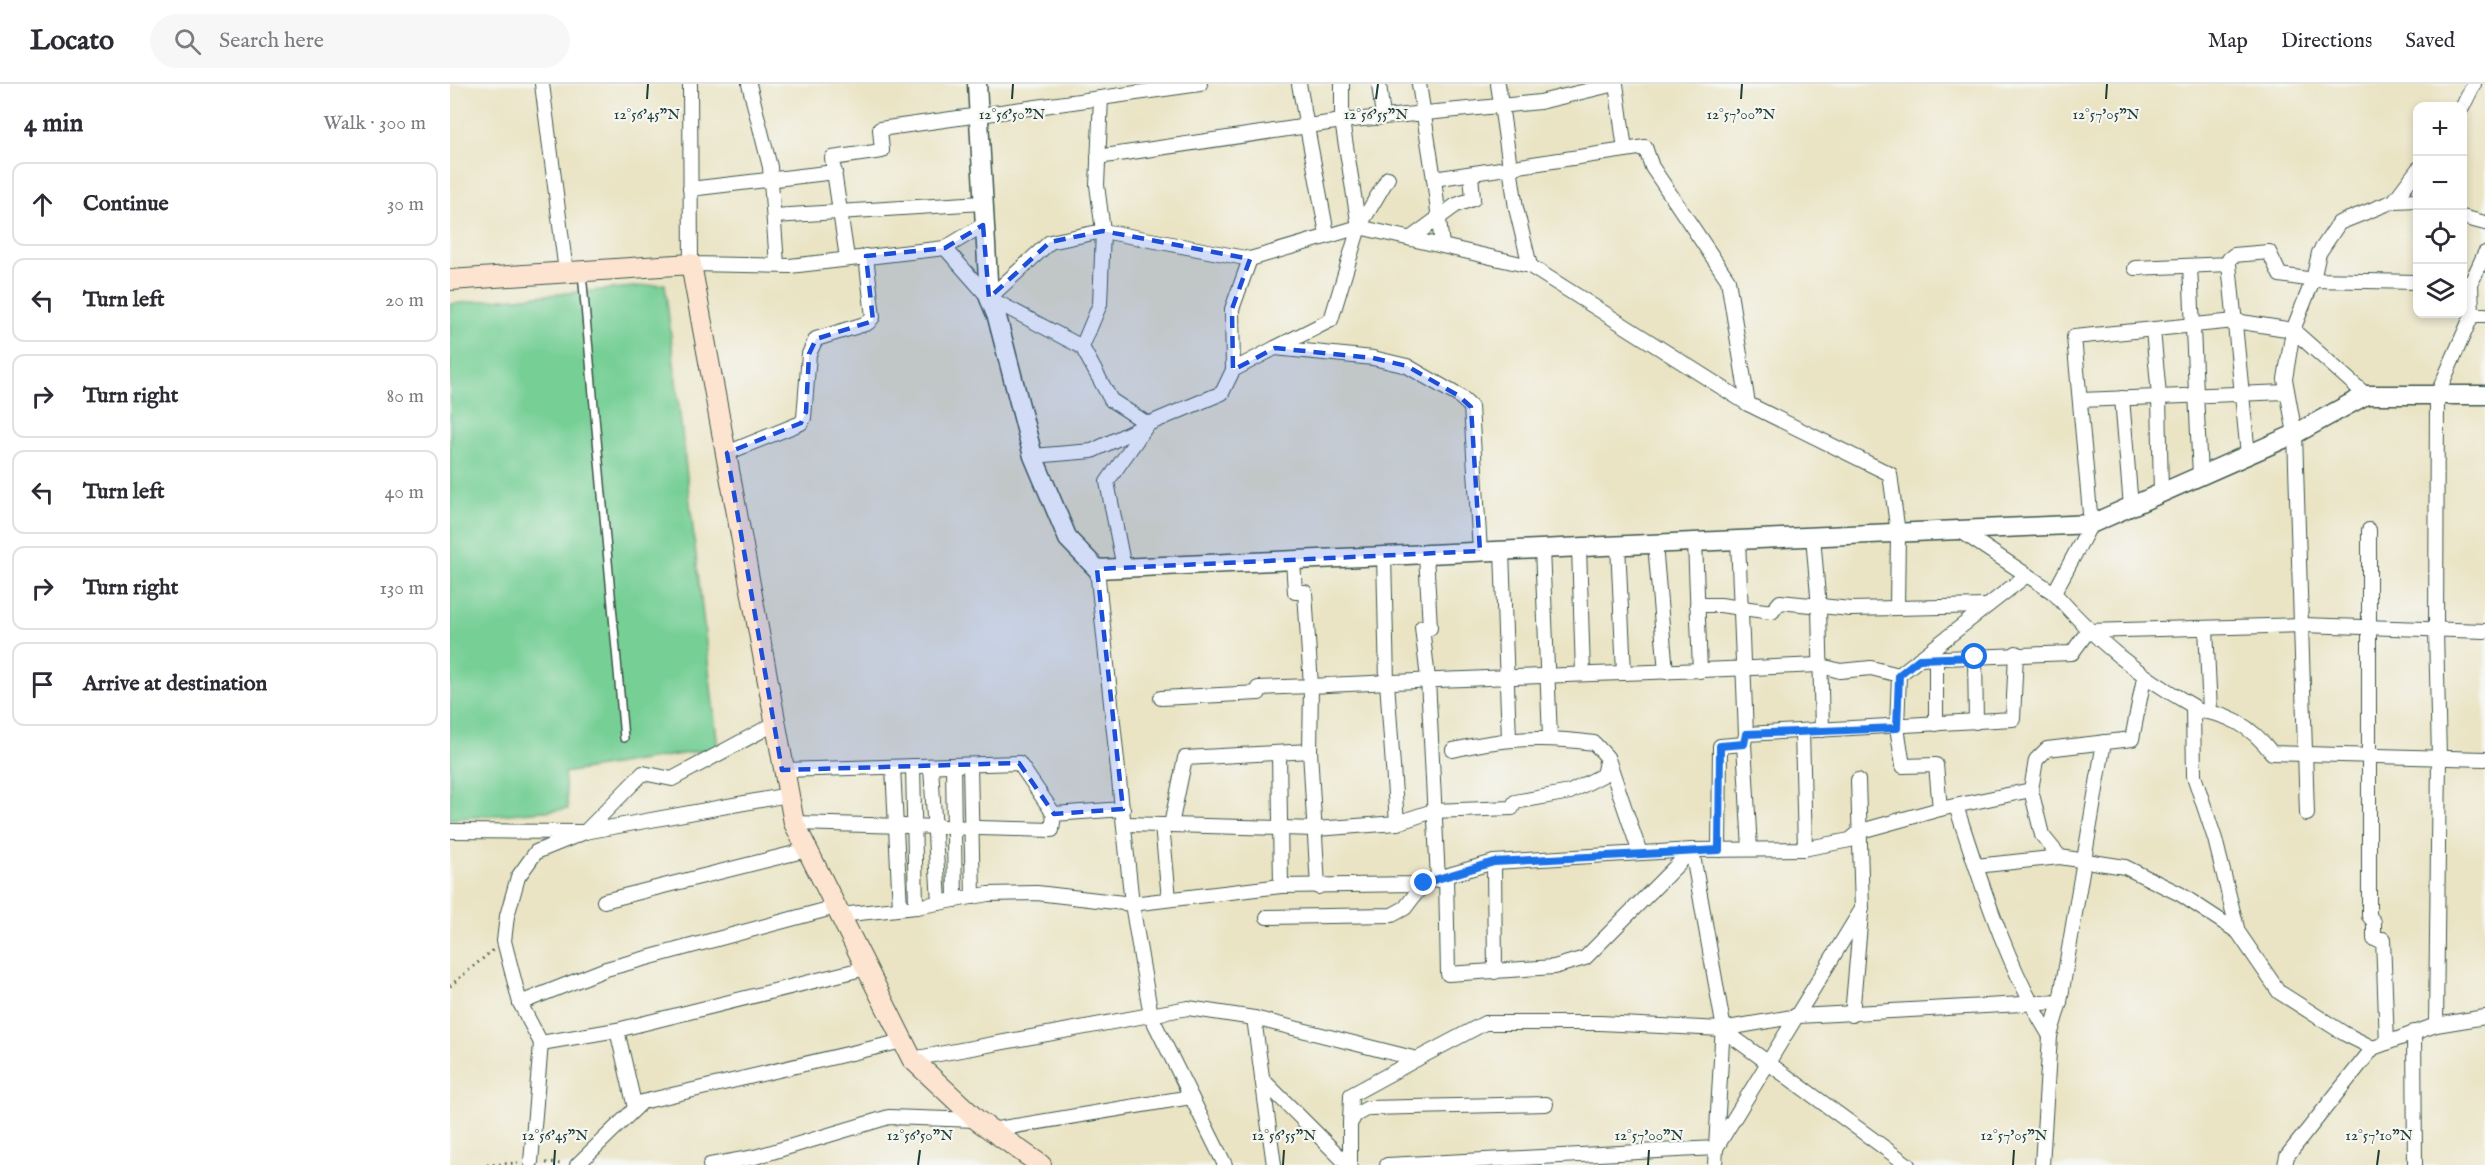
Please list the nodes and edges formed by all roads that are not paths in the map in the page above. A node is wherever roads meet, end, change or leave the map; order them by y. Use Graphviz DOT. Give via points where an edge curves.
graph roads {
  1 [pos="542,84"];
  2 [pos="690,84"];
  3 [pos="749,84"];
  4 [pos="977,84"];
  5 [pos="1200,84"];
  6 [pos="1299,84"];
  7 [pos="1341,84"];
  8 [pos="1379,84"];
  9 [pos="1419,84"];
  10 [pos="1498,84"];
  11 [pos="1615,84"];
  12 [pos="2474,84"];
  13 [pos="1576,88"];
  14 [pos="1101,98"];
  15 [pos="2466,102"];
  16 [pos="1502,105"];
  17 [pos="1423,113"];
  18 [pos="980,114"];
  19 [pos="1383,117"];
  20 [pos="1342,121"];
  21 [pos="1307,126"];
  22 [pos="1625,150"];
  23 [pos="1098,157"];
  24 [pos="1509,168"];
  25 [pos="835,172"];
  26 [pos="1471,174"];
  27 [pos="771,177"];
  28 [pos="2413,177"];
  29 [pos="1388,178"];
  30 [pos="1434,179"];
  31 [pos="690,189"];
  32 [pos="2413,200"];
  33 [pos="2394,201"];
  34 [pos="982,203"];
  35 [pos="842,211"];
  36 [pos="774,216"];
  37 [pos="1439,217"];
  38 [pos="2467,218"];
  39 [pos="2485,223"];
  40 [pos="983,225"];
  41 [pos="1359,226"];
  42 [pos="1103,231"];
  43 [pos="1328,234"];
  44 [pos="1411,238"];
  45 [pos="1443,245"];
  46 [pos="945,248"];
  47 [pos="2485,253"];
  48 [pos="866,256"];
  49 [pos="847,258"];
  50 [pos="1250,259"];
  51 [pos="691,264"];
  52 [pos="2229,264"];
  53 [pos="777,265"];
  54 [pos="1530,266"];
  55 [pos="2190,266"];
  56 [pos="2135,268"];
  57 [pos="574,272"];
  58 [pos="450,280"];
  59 [pos="2313,280"];
  60 [pos="2485,280"];
  61 [pos="2413,282"];
  62 [pos="2467,283"];
  63 [pos="988,298"];
  64 [pos="2479,315"];
  65 [pos="2235,321"];
  66 [pos="2195,326"];
  67 [pos="2152,330"];
  68 [pos="2293,330"];
  69 [pos="1082,347"];
  70 [pos="1275,348"];
  71 [pos="1233,370"];
  72 [pos="2242,392"];
  73 [pos="2287,392"];
  74 [pos="2199,394"];
  75 [pos="2366,395"];
  76 [pos="2437,395"];
  77 [pos="2485,395"];
  78 [pos="2159,396"];
  79 [pos="2122,398"];
  80 [pos="2079,400"];
  81 [pos="1748,404"];
  82 [pos="1148,424"];
  83 [pos="2295,434"];
  84 [pos="727,453"];
  85 [pos="2248,455"];
  86 [pos="1033,456"];
  87 [pos="2200,476"];
  88 [pos="2161,494"];
  89 [pos="2131,507"];
  90 [pos="2091,525"];
  91 [pos="1959,530"];
  92 [pos="2369,530"];
  93 [pos="1898,533"];
  94 [pos="1813,536"];
  95 [pos="1738,540"];
  96 [pos="1695,542"];
  97 [pos="1655,544"];
  98 [pos="1618,545"];
  99 [pos="1579,547"];
  100 [pos="1542,549"];
  101 [pos="1502,550"];
  102 [pos="1480,551"];
  103 [pos="1426,554"];
  104 [pos="1384,556"];
  105 [pos="1293,560"];
  106 [pos="1124,568"];
  107 [pos="1097,569"];
  108 [pos="2027,575"];
  109 [pos="2054,593"];
  110 [pos="1697,605"];
  111 [pos="1988,606"];
  112 [pos="1897,607"];
  113 [pos="1739,608"];
  114 [pos="1819,608"];
  115 [pos="2302,625"];
  116 [pos="2369,627"];
  117 [pos="2206,628"];
  118 [pos="2436,630"];
  119 [pos="2088,631"];
  120 [pos="2485,632"];
  121 [pos="2016,653"];
  122 [pos="1975,657"];
  123 [pos="1936,658"];
  124 [pos="1919,659"];
  125 [pos="1818,665"];
  126 [pos="1741,669"];
  127 [pos="1700,670"];
  128 [pos="1666,672"];
  129 [pos="1624,673"];
  130 [pos="1547,674"];
  131 [pos="1583,674"];
  132 [pos="1506,675"];
  133 [pos="1899,675"];
  134 [pos="2144,678"];
  135 [pos="1428,679"];
  136 [pos="1387,682"];
  137 [pos="1311,686"];
  138 [pos="1161,698"];
  139 [pos="2193,710"];
  140 [pos="2210,711"];
  141 [pos="1976,722"];
  142 [pos="774,724"];
  143 [pos="1936,724"];
  144 [pos="1897,728"];
  145 [pos="1822,730"];
  146 [pos="1802,731"];
  147 [pos="1550,737"];
  148 [pos="624,738"];
  149 [pos="1509,739"];
  150 [pos="1745,739"];
  151 [pos="2104,742"];
  152 [pos="1453,750"];
  153 [pos="1310,751"];
  154 [pos="1279,753"];
  155 [pos="2307,754"];
  156 [pos="2368,756"];
  157 [pos="1607,757"];
  158 [pos="2439,758"];
  159 [pos="2485,759"];
  160 [pos="953,765"];
  161 [pos="970,765"];
  162 [pos="913,766"];
  163 [pos="931,766"];
  164 [pos="893,767"];
  165 [pos="782,770"];
  166 [pos="1858,780"];
  167 [pos="2031,790"];
  168 [pos="788,795"];
  169 [pos="1956,806"];
  170 [pos="1123,809"];
  171 [pos="1940,809"];
  172 [pos="1433,811"];
  173 [pos="1054,814"];
  174 [pos="2307,814"];
  175 [pos="794,823"];
  176 [pos="1397,823"];
  177 [pos="1125,824"];
  178 [pos="1167,825"];
  179 [pos="895,826"];
  180 [pos="915,826"];
  181 [pos="934,827"];
  182 [pos="954,828"];
  183 [pos="972,828"];
  184 [pos="1281,828"];
  185 [pos="1316,829"];
  186 [pos="450,831"];
  187 [pos="1861,831"];
  188 [pos="585,832"];
  189 [pos="1805,848"];
  190 [pos="1750,849"];
  191 [pos="807,850"];
  192 [pos="1692,850"];
  193 [pos="1719,850"];
  194 [pos="1640,853"];
  195 [pos="2060,857"];
  196 [pos="1494,862"];
  197 [pos="2082,862"];
  198 [pos="1976,866"];
  199 [pos="1442,879"];
  200 [pos="1424,883"];
  201 [pos="1281,886"];
  202 [pos="1318,887"];
  203 [pos="973,897"];
  204 [pos="1169,899"];
  205 [pos="955,900"];
  206 [pos="604,901"];
  207 [pos="939,903"];
  208 [pos="1132,904"];
  209 [pos="916,907"];
  210 [pos="900,908"];
  211 [pos="1862,909"];
  212 [pos="838,911"];
  213 [pos="1267,917"];
  214 [pos="2238,932"];
  215 [pos="866,968"];
  216 [pos="1495,972"];
  217 [pos="2060,1002"];
  218 [pos="520,1003"];
  219 [pos="2030,1004"];
  220 [pos="1852,1015"];
  221 [pos="1151,1016"];
  222 [pos="1798,1016"];
  223 [pos="2485,1017"];
  224 [pos="1254,1018"];
  225 [pos="2436,1025"];
  226 [pos="1722,1029"];
  227 [pos="617,1030"];
  228 [pos="2414,1032"];
  229 [pos="2050,1036"];
  230 [pos="903,1041"];
  231 [pos="540,1043"];
  232 [pos="2380,1045"];
  233 [pos="912,1059"];
  234 [pos="1417,1059"];
  235 [pos="1770,1064"];
  236 [pos="1262,1079"];
  237 [pos="1191,1097"];
  238 [pos="1546,1104"];
  239 [pos="635,1108"];
  240 [pos="984,1125"];
  241 [pos="1716,1148"];
  242 [pos="531,1161"];
  243 [pos="580,1165"];
  244 [pos="710,1165"];
  245 [pos="1041,1165"];
  246 [pos="1225,1165"];
  247 [pos="1274,1165"];
  248 [pos="1348,1165"];
  249 [pos="1387,1165"];
  250 [pos="1715,1165"];
  251 [pos="1908,1165"];
  252 [pos="2042,1165"];
  253 [pos="2285,1165"];
  254 [pos="2415,1165"];
  1 -- 57 [label="street"];
  2 -- 31 [label="street"];
  3 -- 27 [label="street"];
  4 -- 18 [label="street"];
  5 -- 14 [label="street"];
  6 -- 21 [label="street"];
  7 -- 20 [label="street"];
  8 -- 19 [label="street"];
  9 -- 17 [label="street"];
  10 -- 16 [label="street"];
  11 -- 13 [label="street"];
  11 -- 22 [label="street"];
  12 -- 15 [label="street"];
  13 -- 16 [label="street" via="1540,102"];
  14 -- 18 [label="street"];
  14 -- 23 [label="street"];
  16 -- 17 [label="street"];
  16 -- 24 [label="street"];
  17 -- 19 [label="street"];
  17 -- 30 [label="street"];
  18 -- 25 [label="street" via="880,129 882,151 832,158"];
  18 -- 34 [label="street"];
  19 -- 20 [label="street"];
  20 -- 21 [label="street"];
  20 -- 41 [label="street"];
  21 -- 23 [label="street"];
  21 -- 43 [label="street"];
  22 -- 24 [label="street"];
  22 -- 81 [label="street" via="1645,147 1652,167 1728,280"];
  23 -- 42 [label="street"];
  24 -- 26 [label="street"];
  24 -- 54 [label="street"];
  25 -- 27 [label="street"];
  25 -- 35 [label="street"];
  26 -- 30 [label="street"];
  26 -- 37 [label="street" via="1473,199 1455,205"];
  27 -- 31 [label="street"];
  27 -- 36 [label="street"];
  28 -- 33 [label="street"];
  29 -- 41 [label="street"];
  30 -- 37 [label="street"];
  31 -- 51 [label="street"];
  32 -- 33 [label="street"];
  33 -- 59 [label="street" via="2339,224 2319,253"];
  34 -- 35 [label="street"];
  34 -- 40 [label="street"];
  35 -- 36 [label="street"];
  35 -- 49 [label="street"];
  36 -- 53 [label="street"];
  37 -- 44 [label="street"];
  37 -- 45 [label="street"];
  38 -- 39 [label="street"];
  40 -- 46 [label="street"];
  40 -- 63 [label="street"];
  41 -- 43 [label="street"];
  41 -- 44 [label="street"];
  41 -- 70 [label="street" via="1331,320"];
  42 -- 50 [label="street"];
  42 -- 63 [label="street" via="1050,242"];
  42 -- 69 [label="street" via="1100,304"];
  43 -- 50 [label="street"];
  44 -- 45 [label="street"];
  45 -- 54 [label="street"];
  46 -- 48 [label="street"];
  46 -- 63 [label="street"];
  47 -- 62 [label="street"];
  48 -- 49 [label="street"];
  48 -- 84 [label="street" via="873,317 868,323 816,339 809,354 801,423"];
  49 -- 53 [label="street"];
  50 -- 71 [label="street" via="1232,309"];
  51 -- 53 [label="street"];
  51 -- 57 [label="main road"];
  51 -- 84 [label="main road"];
  52 -- 55 [label="street"];
  52 -- 59 [label="street" via="2234,255 2269,252 2280,275"];
  52 -- 65 [label="street"];
  54 -- 81 [label="street"];
  55 -- 56 [label="street"];
  55 -- 66 [label="street"];
  57 -- 58 [label="main road"];
  57 -- 148 [label="lane"];
  59 -- 61 [label="street"];
  59 -- 68 [label="street"];
  60 -- 62 [label="street"];
  62 -- 64 [label="street"];
  63 -- 69 [label="street"];
  63 -- 86 [label="street" via="997,317"];
  64 -- 76 [label="street"];
  65 -- 66 [label="street"];
  65 -- 68 [label="street"];
  65 -- 72 [label="street"];
  66 -- 67 [label="street"];
  66 -- 74 [label="street"];
  67 -- 78 [label="street"];
  67 -- 80 [label="street" via="2074,337"];
  68 -- 73 [label="street" via="2284,379"];
  68 -- 75 [label="street"];
  69 -- 82 [label="street" via="1111,400"];
  70 -- 71 [label="street"];
  70 -- 102 [label="street" via="1372,358 1407,366 1471,407"];
  71 -- 82 [label="street" via="1222,393"];
  72 -- 73 [label="street"];
  72 -- 74 [label="street"];
  72 -- 85 [label="street"];
  73 -- 83 [label="street"];
  74 -- 78 [label="street"];
  74 -- 87 [label="street"];
  75 -- 76 [label="street"];
  75 -- 83 [label="street"];
  76 -- 77 [label="street"];
  76 -- 118 [label="street"];
  78 -- 79 [label="street"];
  78 -- 88 [label="street"];
  79 -- 80 [label="street"];
  79 -- 89 [label="street"];
  80 -- 90 [label="street"];
  81 -- 93 [label="street" via="1890,474"];
  82 -- 86 [label="street" via="1092,451"];
  82 -- 106 [label="street" via="1107,482"];
  83 -- 85 [label="street"];
  83 -- 115 [label="street"];
  84 -- 142 [label="main road"];
  85 -- 87 [label="street"];
  86 -- 107 [label="street" via="1068,539"];
  87 -- 88 [label="street"];
  88 -- 89 [label="street"];
  89 -- 90 [label="street"];
  90 -- 91 [label="street"];
  90 -- 109 [label="street"];
  91 -- 93 [label="street"];
  91 -- 108 [label="street"];
  92 -- 116 [label="street"];
  93 -- 94 [label="street"];
  93 -- 112 [label="street"];
  94 -- 95 [label="street"];
  94 -- 114 [label="street"];
  95 -- 96 [label="street"];
  95 -- 113 [label="street"];
  96 -- 97 [label="street"];
  96 -- 110 [label="street"];
  97 -- 98 [label="street"];
  97 -- 128 [label="street"];
  98 -- 99 [label="street"];
  98 -- 129 [label="street"];
  99 -- 100 [label="street"];
  99 -- 131 [label="street"];
  100 -- 101 [label="street"];
  100 -- 130 [label="street"];
  101 -- 102 [label="street"];
  101 -- 132 [label="street"];
  102 -- 103 [label="street"];
  103 -- 104 [label="street"];
  103 -- 135 [label="street" via="1430,628 1422,627"];
  104 -- 105 [label="street"];
  104 -- 136 [label="street"];
  105 -- 106 [label="street"];
  105 -- 137 [label="street" via="1295,592 1305,592"];
  106 -- 107 [label="street"];
  107 -- 170 [label="street"];
  108 -- 109 [label="street"];
  108 -- 111 [label="street"];
  109 -- 119 [label="street"];
  110 -- 113 [label="street"];
  110 -- 127 [label="street"];
  111 -- 112 [label="street"];
  111 -- 124 [label="street"];
  112 -- 114 [label="street"];
  113 -- 114 [label="street" via="1772,612 1780,602"];
  113 -- 126 [label="street"];
  114 -- 125 [label="street"];
  115 -- 116 [label="street"];
  115 -- 117 [label="street"];
  115 -- 155 [label="street"];
  116 -- 118 [label="street"];
  116 -- 156 [label="street"];
  117 -- 119 [label="street"];
  117 -- 140 [label="street"];
  118 -- 120 [label="street"];
  118 -- 158 [label="street"];
  119 -- 121 [label="street" via="2072,653"];
  119 -- 134 [label="street"];
  121 -- 122 [label="street"];
  121 -- 141 [label="street" via="2013,719"];
  122 -- 123 [label="street"];
  122 -- 141 [label="street"];
  123 -- 124 [label="street"];
  123 -- 143 [label="street"];
  124 -- 133 [label="street"];
  125 -- 126 [label="street"];
  125 -- 133 [label="street" via="1840,671 1871,668"];
  125 -- 145 [label="street"];
  126 -- 127 [label="street"];
  126 -- 150 [label="street"];
  127 -- 128 [label="street"];
  128 -- 129 [label="street"];
  129 -- 131 [label="street"];
  130 -- 131 [label="street"];
  130 -- 132 [label="street"];
  130 -- 147 [label="street"];
  132 -- 135 [label="street"];
  132 -- 149 [label="street"];
  133 -- 144 [label="street"];
  134 -- 139 [label="street" via="2193,706"];
  134 -- 151 [label="street" via="2132,739"];
  135 -- 136 [label="street"];
  135 -- 172 [label="street"];
  136 -- 137 [label="street"];
  136 -- 176 [label="street"];
  137 -- 138 [label="street"];
  137 -- 153 [label="street"];
  139 -- 140 [label="street"];
  139 -- 214 [label="street" via="2194,776 2215,839"];
  140 -- 155 [label="street" via="2256,733 2272,753"];
  141 -- 143 [label="street"];
  142 -- 165 [label="main road"];
  142 -- 188 [label="street" via="672,779 643,773"];
  143 -- 144 [label="street"];
  144 -- 145 [label="street"];
  144 -- 171 [label="street" via="1903,766 1936,765"];
  145 -- 146 [label="street"];
  146 -- 150 [label="street"];
  146 -- 189 [label="street"];
  147 -- 149 [label="street"];
  147 -- 157 [label="street" via="1594,743"];
  149 -- 152 [label="street"];
  150 -- 190 [label="street"];
  150 -- 193 [label="street" via="1720,746"];
  151 -- 167 [label="street" via="2047,749 2036,760"];
  151 -- 197 [label="street"];
  153 -- 154 [label="street"];
  153 -- 185 [label="street"];
  154 -- 178 [label="street" via="1185,758"];
  154 -- 184 [label="street"];
  155 -- 156 [label="street"];
  155 -- 174 [label="street"];
  156 -- 158 [label="street"];
  156 -- 232 [label="street" via="2369,916 2374,922 2374,939 2383,939"];
  157 -- 172 [label="street" via="1603,775 1570,792 1515,802 1512,808"];
  157 -- 194 [label="street"];
  158 -- 159 [label="street"];
  158 -- 225 [label="street"];
  160 -- 161 [label="street"];
  160 -- 163 [label="street"];
  160 -- 182 [label="street"];
  161 -- 173 [label="street" via="1019,763"];
  161 -- 183 [label="street"];
  162 -- 163 [label="street"];
  162 -- 164 [label="street"];
  162 -- 180 [label="street"];
  163 -- 181 [label="street"];
  164 -- 165 [label="street"];
  164 -- 179 [label="street"];
  165 -- 168 [label="main road"];
  166 -- 187 [label="street"];
  167 -- 169 [label="street"];
  167 -- 195 [label="street" via="2042,836"];
  168 -- 175 [label="main road"];
  168 -- 188 [label="street"];
  169 -- 171 [label="street"];
  169 -- 198 [label="street"];
  170 -- 173 [label="street"];
  170 -- 177 [label="street"];
  171 -- 187 [label="street"];
  172 -- 176 [label="street"];
  172 -- 199 [label="street"];
  173 -- 183 [label="street" via="1052,830"];
  175 -- 179 [label="street"];
  175 -- 191 [label="main road"];
  176 -- 185 [label="street"];
  177 -- 178 [label="street"];
  177 -- 208 [label="street"];
  178 -- 184 [label="street"];
  178 -- 204 [label="street"];
  179 -- 180 [label="street"];
  179 -- 210 [label="street"];
  180 -- 181 [label="street"];
  180 -- 209 [label="street"];
  181 -- 182 [label="street"];
  181 -- 207 [label="street"];
  182 -- 183 [label="street"];
  182 -- 205 [label="street"];
  183 -- 203 [label="street"];
  184 -- 185 [label="street"];
  184 -- 201 [label="street"];
  185 -- 202 [label="street"];
  186 -- 188 [label="street"];
  187 -- 189 [label="street" via="1850,840"];
  187 -- 211 [label="street"];
  188 -- 218 [label="street" via="536,852 518,877 504,941"];
  189 -- 190 [label="street"];
  190 -- 193 [label="street"];
  191 -- 206 [label="street"];
  191 -- 212 [label="main road"];
  192 -- 193 [label="street"];
  192 -- 194 [label="street"];
  192 -- 216 [label="street" via="1585,958 1554,967"];
  192 -- 226 [label="street"];
  194 -- 196 [label="street"];
  195 -- 197 [label="street"];
  195 -- 198 [label="street"];
  196 -- 199 [label="street"];
  196 -- 216 [label="street"];
  197 -- 214 [label="street" via="2125,867 2180,894"];
  197 -- 217 [label="street"];
  198 -- 219 [label="street" via="1993,920"];
  199 -- 200 [label="street"];
  199 -- 216 [label="street" via="1448,974"];
  200 -- 202 [label="street"];
  200 -- 213 [label="street" via="1405,908 1392,915"];
  201 -- 202 [label="street"];
  201 -- 204 [label="street"];
  203 -- 205 [label="street"];
  203 -- 208 [label="street" via="1037,892"];
  204 -- 208 [label="street"];
  205 -- 207 [label="street"];
  207 -- 209 [label="street"];
  208 -- 221 [label="street"];
  209 -- 210 [label="street"];
  210 -- 212 [label="street"];
  211 -- 220 [label="street"];
  211 -- 222 [label="street"];
  212 -- 215 [label="main road"];
  212 -- 218 [label="street" via="606,969"];
  214 -- 232 [label="street" via="2279,992 2345,1034"];
  215 -- 227 [label="street"];
  215 -- 230 [label="main road"];
  217 -- 219 [label="street"];
  217 -- 229 [label="street"];
  218 -- 231 [label="street"];
  219 -- 220 [label="street"];
  219 -- 229 [label="street"];
  220 -- 222 [label="street"];
  221 -- 224 [label="street" via="1188,1008"];
  221 -- 233 [label="street"];
  221 -- 237 [label="street"];
  222 -- 226 [label="street"];
  222 -- 235 [label="street"];
  223 -- 225 [label="street"];
  224 -- 234 [label="street"];
  224 -- 236 [label="street"];
  225 -- 228 [label="street"];
  226 -- 234 [label="street" via="1485,1023"];
  226 -- 235 [label="street"];
  226 -- 241 [label="street"];
  227 -- 231 [label="street"];
  227 -- 239 [label="street"];
  228 -- 232 [label="street"];
  228 -- 254 [label="street"];
  229 -- 252 [label="street"];
  230 -- 233 [label="main road"];
  230 -- 239 [label="street" via="642,1102"];
  231 -- 242 [label="street"];
  232 -- 253 [label="street" via="2287,1156"];
  233 -- 240 [label="main road"];
  234 -- 238 [label="street" via="1351,1095 1351,1115 1350,1125 1350,1135 1350,1165 1350,1124 1355,1115 1368,1108"];
  235 -- 241 [label="street"];
  235 -- 251 [label="street"];
  236 -- 247 [label="street"];
  236 -- 248 [label="street"];
  237 -- 240 [label="street"];
  237 -- 246 [label="street"];
  239 -- 243 [label="street"];
  240 -- 244 [label="street" via="889,1117 755,1157"];
  240 -- 245 [label="main road"];
  241 -- 249 [label="street"];
  241 -- 250 [label="street"];
}
